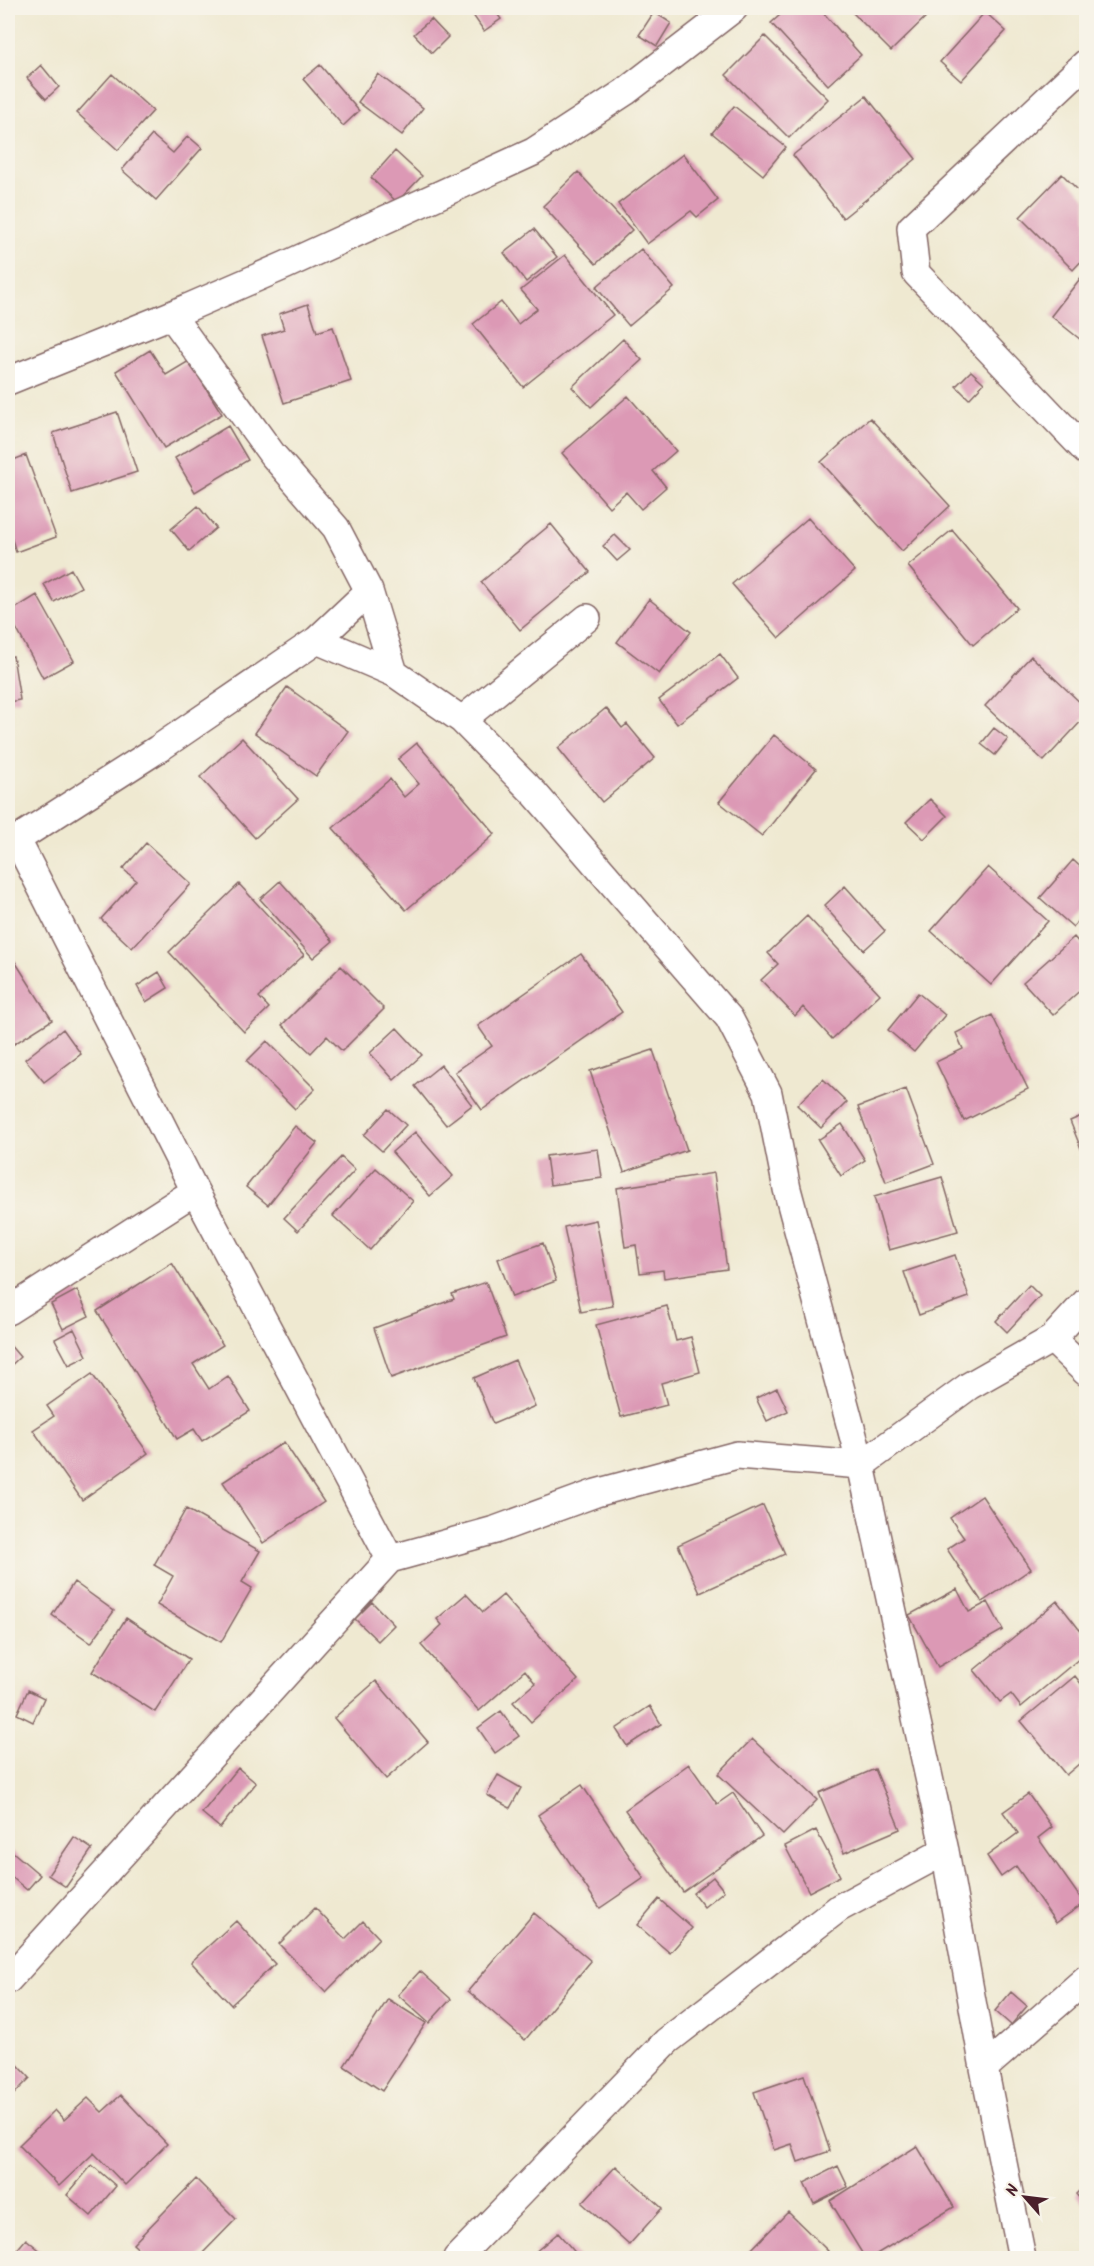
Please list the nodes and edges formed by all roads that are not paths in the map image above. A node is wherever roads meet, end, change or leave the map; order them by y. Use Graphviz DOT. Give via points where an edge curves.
graph roads {
  1 [pos="734,8"];
  2 [pos="1086,63"];
  3 [pos="171,315"];
  4 [pos="8,381"];
  5 [pos="1086,451"];
  6 [pos="369,591"];
  7 [pos="587,618"];
  8 [pos="317,640"];
  9 [pos="394,673"];
  10 [pos="462,720"];
  11 [pos="12,842"];
  12 [pos="195,1191"];
  13 [pos="1086,1302"];
  14 [pos="8,1311"];
  15 [pos="1052,1339"];
  16 [pos="1086,1372"];
  17 [pos="861,1465"];
  18 [pos="390,1559"];
  19 [pos="945,1851"];
  20 [pos="1086,1979"];
  21 [pos="8,1980"];
  22 [pos="984,2068"];
  23 [pos="457,2259"];
  24 [pos="1022,2259"];
  1 -- 3 [label="street" via="625,92 533,152"];
  2 -- 5 [label="street" via="911,228 916,273"];
  3 -- 4 [label="street"];
  3 -- 6 [label="street" via="272,454 336,528"];
  6 -- 8 [label="street"];
  6 -- 9 [label="street"];
  7 -- 10 [label="street"];
  8 -- 9 [label="street"];
  8 -- 11 [label="street" via="158,749"];
  9 -- 10 [label="street"];
  10 -- 17 [label="street" via="535,794 729,1018 768,1093 787,1189"];
  11 -- 12 [label="street"];
  12 -- 14 [label="street"];
  12 -- 18 [label="street"];
  13 -- 15 [label="street"];
  15 -- 16 [label="street"];
  15 -- 17 [label="street" via="969,1386"];
  17 -- 18 [label="street" via="737,1455 596,1493 495,1530"];
  17 -- 19 [label="street"];
  18 -- 21 [label="street"];
  19 -- 22 [label="street"];
  19 -- 23 [label="street" via="839,1908 667,2041"];
  20 -- 22 [label="street"];
  22 -- 24 [label="street"];
}
